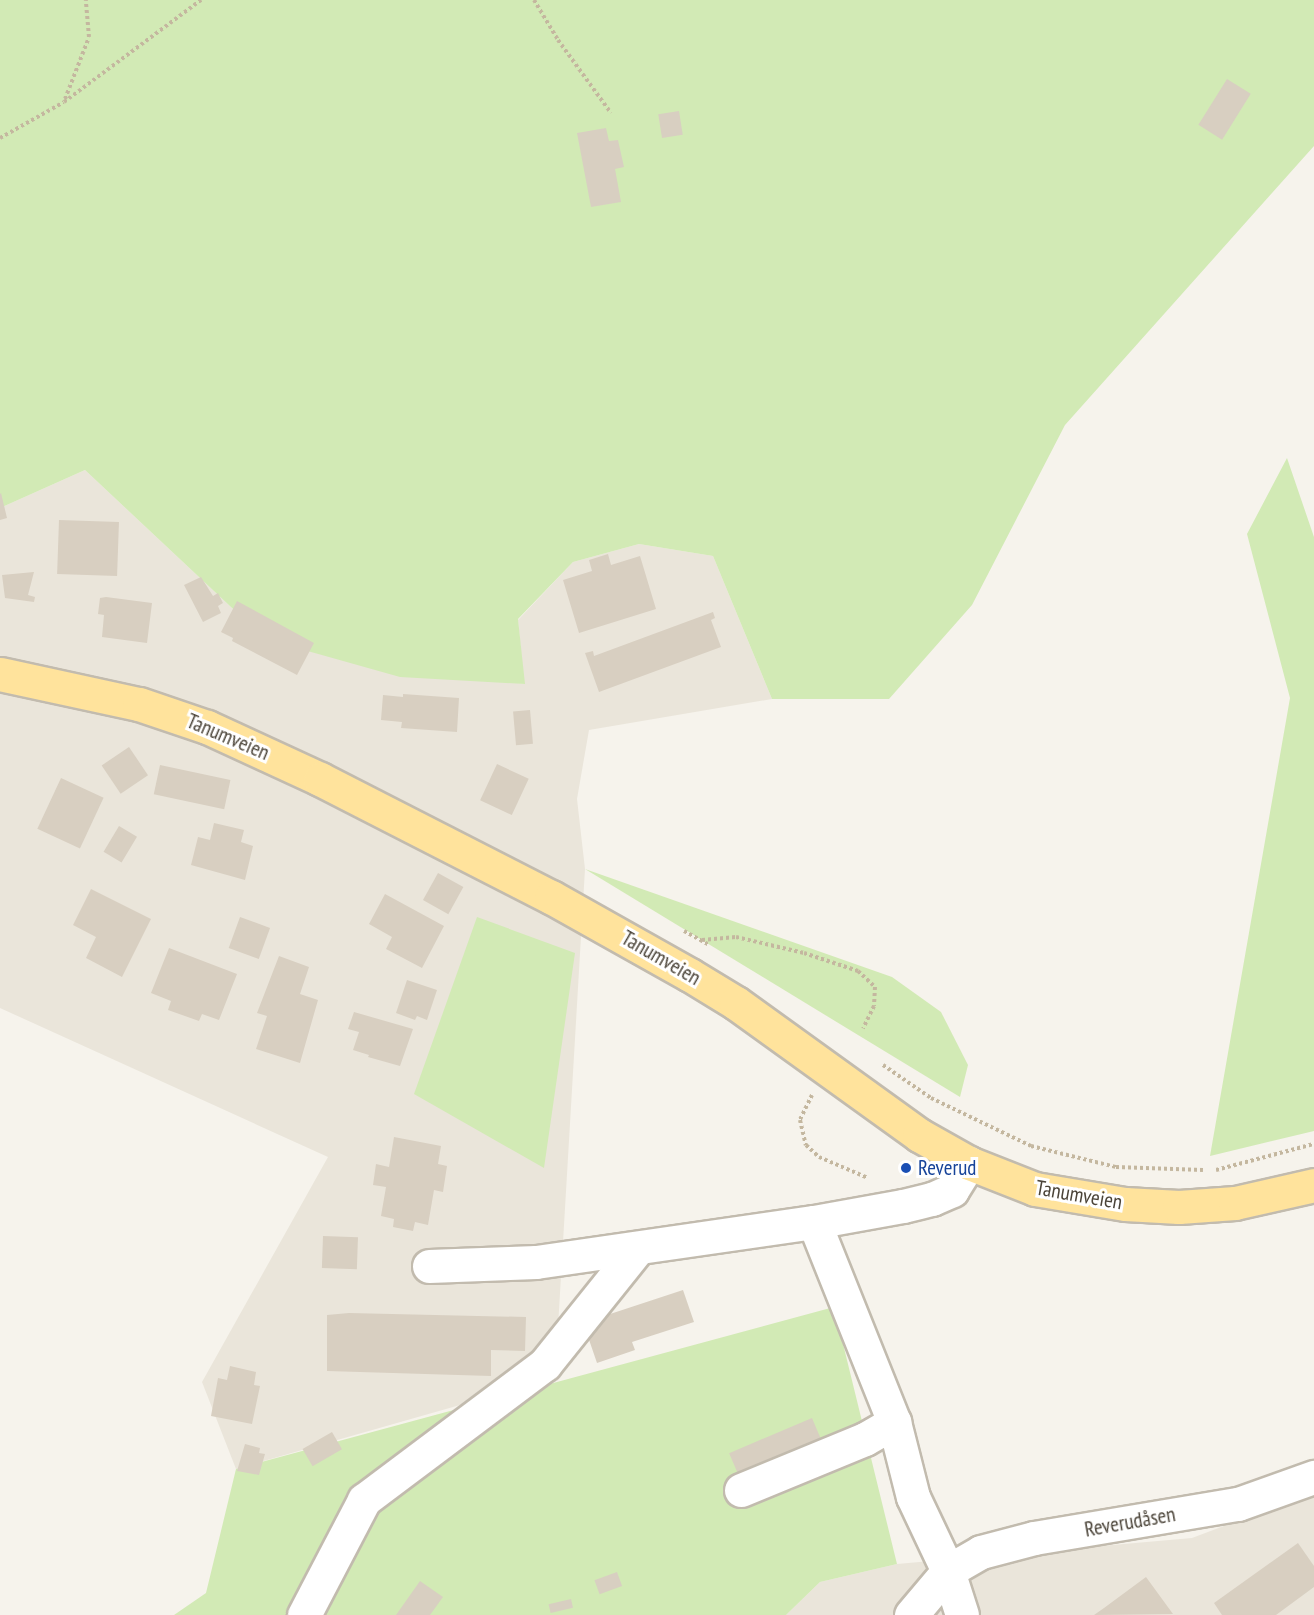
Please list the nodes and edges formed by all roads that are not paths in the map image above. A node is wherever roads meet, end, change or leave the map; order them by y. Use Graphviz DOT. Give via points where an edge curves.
graph roads {
  1 [pos="0,674"];
  2 [pos="969,1163"];
  3 [pos="1314,1185"];
  4 [pos="814,1222"];
  5 [pos="637,1249"];
  6 [pos="429,1266"];
  7 [pos="894,1422"];
  8 [pos="1314,1477"];
  9 [pos="741,1490"];
  10 [pos="948,1571"];
  11 [pos="304,1615"];
  12 [pos="911,1615"];
  13 [pos="962,1615"];
  1 -- 2 [label="main road, Tanumveien" via="181,717 320,779 551,897 690,975 736,1003 919,1135"];
  2 -- 3 [label="main road, Tanumveien" via="1035,1188 1125,1204 1179,1207 1235,1203"];
  2 -- 4 [label="street" via="952,1190 932,1199"];
  4 -- 5 [label="street"];
  4 -- 7 [label="street"];
  5 -- 6 [label="street" via="536,1262"];
  5 -- 11 [label="street" via="545,1364 364,1500"];
  7 -- 9 [label="street" via="865,1439"];
  7 -- 10 [label="street" via="913,1497"];
  8 -- 10 [label="street, Reverudåsen" via="1238,1504 1034,1538 981,1552"];
  10 -- 12 [label="street, Reverudåsen"];
  10 -- 13 [label="street"];
}
